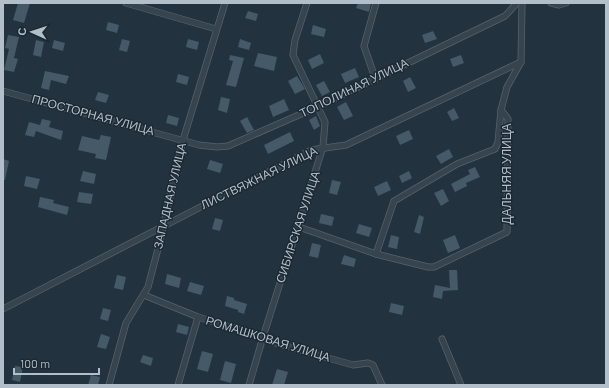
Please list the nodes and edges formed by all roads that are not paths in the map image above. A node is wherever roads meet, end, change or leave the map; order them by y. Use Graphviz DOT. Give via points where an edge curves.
graph roads {
  1 [pos="126,3"];
  2 [pos="225,3"];
  3 [pos="307,3"];
  4 [pos="376,3"];
  5 [pos="517,3"];
  6 [pos="522,3"];
  7 [pos="551,3"];
  8 [pos="566,3"];
  9 [pos="216,30"];
  10 [pos="521,62"];
  11 [pos="375,78"];
  12 [pos="3,91"];
  13 [pos="317,107"];
  14 [pos="501,110"];
  15 [pos="183,140"];
  16 [pos="324,147"];
  17 [pos="163,225"];
  18 [pos="299,227"];
  19 [pos="376,254"];
  20 [pos="144,295"];
  21 [pos="3,309"];
  22 [pos="198,317"];
  23 [pos="263,337"];
  24 [pos="442,339"];
  25 [pos="109,385"];
  26 [pos="178,385"];
  27 [pos="249,385"];
  28 [pos="382,385"];
  29 [pos="461,385"];
  1 -- 9 [label="street"];
  2 -- 9 [label="street, ЗАПАДНАЯ УЛИЦА"];
  3 -- 13 [label="street, СИБИРСКАЯ УЛИЦА" via="293,55"];
  4 -- 11 [label="street" via="364,46"];
  5 -- 11 [label="street, ТОПОЛИНАЯ УЛИЦА" via="505,16"];
  6 -- 10 [label="street, ДАЛЬНЯЯ УЛИЦА"];
  7 -- 8 [label="street"];
  9 -- 15 [label="street, ЗАПАДНАЯ УЛИЦА"];
  10 -- 14 [label="street, ДАЛЬНЯЯ УЛИЦА" via="507,87"];
  10 -- 16 [label="street, ЛИСТВЯЖНАЯ УЛИЦА" via="346,145"];
  11 -- 13 [label="street, ТОПОЛИНАЯ УЛИЦА"];
  12 -- 15 [label="street, ПРОСТОРНАЯ УЛИЦА"];
  13 -- 15 [label="street, ТОПОЛИНАЯ УЛИЦА" via="228,146 209,146"];
  13 -- 16 [label="street, СИБИРСКАЯ УЛИЦА" via="326,128"];
  14 -- 19 [label="street" via="498,142 495,148 457,164 394,201"];
  14 -- 19 [label="street, ДАЛЬНЯЯ УЛИЦА" via="508,119 507,232 434,267 420,266"];
  15 -- 17 [label="street, ЗАПАДНАЯ УЛИЦА"];
  16 -- 17 [label="street, ЛИСТВЯЖНАЯ УЛИЦА" via="311,150"];
  16 -- 18 [label="street, СИБИРСКАЯ УЛИЦА"];
  17 -- 20 [label="street, ЗАПАДНАЯ УЛИЦА"];
  17 -- 21 [label="street, ЛИСТВЯЖНАЯ УЛИЦА"];
  18 -- 19 [label="street"];
  18 -- 23 [label="street, СИБИРСКАЯ УЛИЦА"];
  20 -- 22 [label="street, РОМАШКОВАЯ УЛИЦА"];
  20 -- 25 [label="street, ЗАПАДНАЯ УЛИЦА" via="126,323"];
  22 -- 23 [label="street, РОМАШКОВАЯ УЛИЦА"];
  22 -- 26 [label="street"];
  23 -- 27 [label="street, СИБИРСКАЯ УЛИЦА"];
  23 -- 28 [label="street, РОМАШКОВАЯ УЛИЦА" via="272,342 353,365 373,365"];
  24 -- 29 [label="street"];
}
